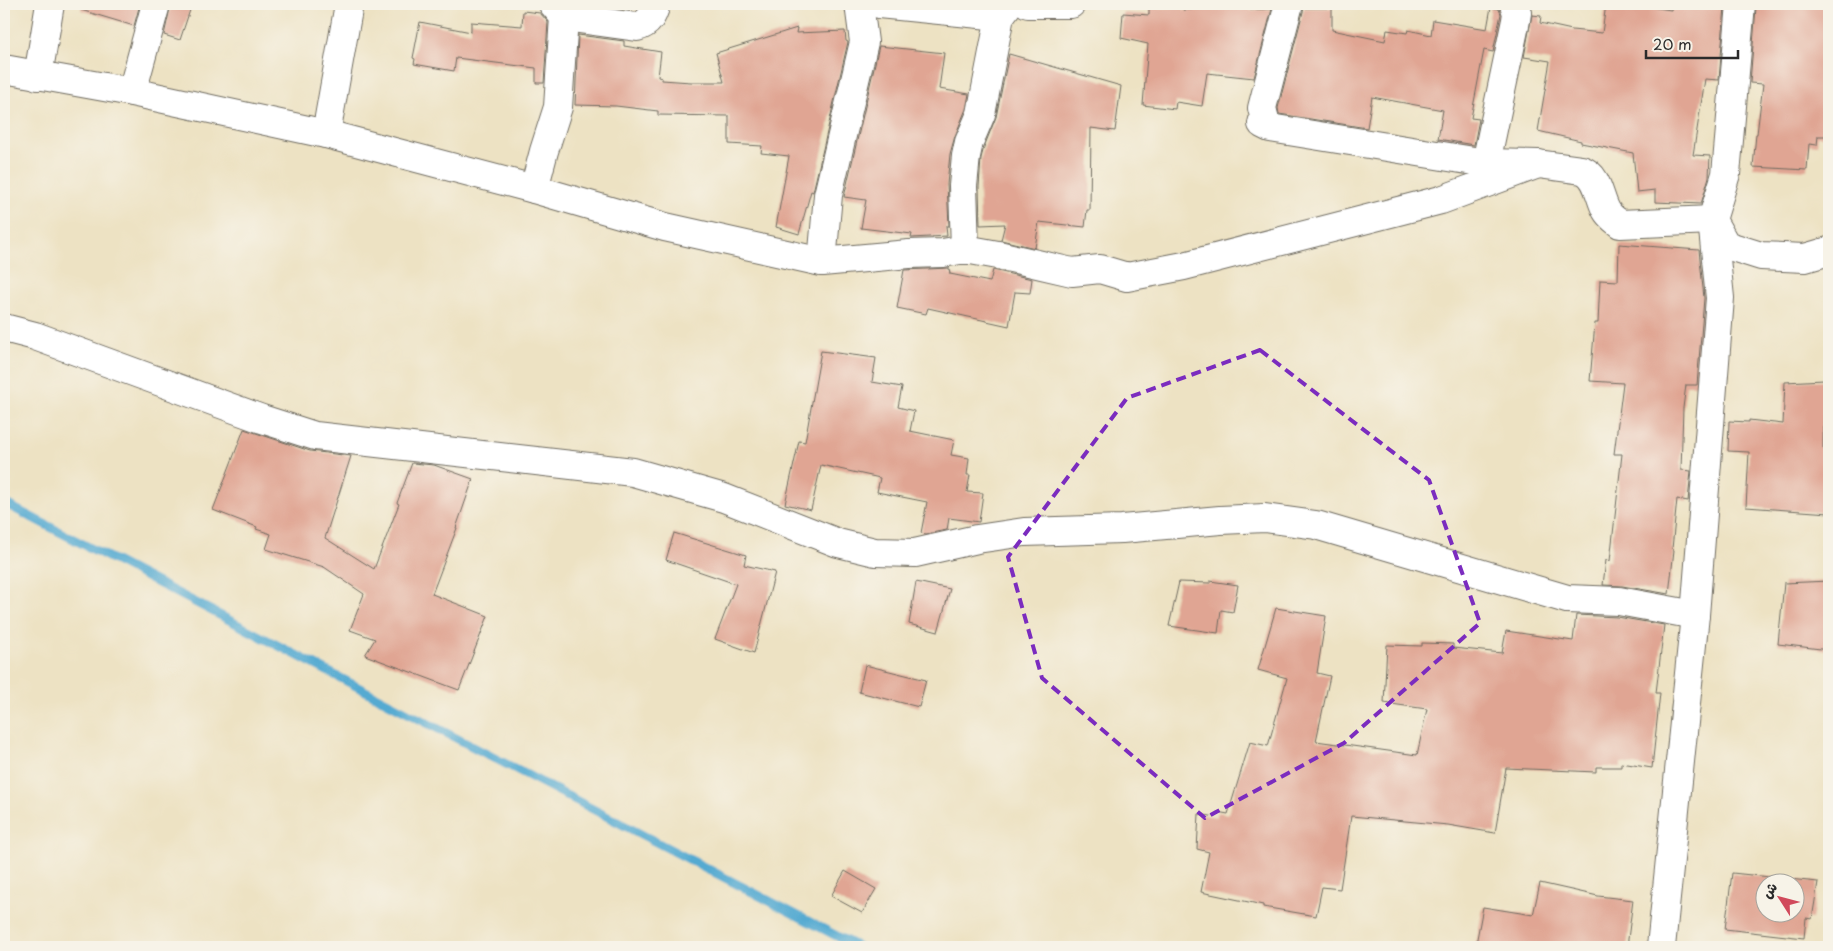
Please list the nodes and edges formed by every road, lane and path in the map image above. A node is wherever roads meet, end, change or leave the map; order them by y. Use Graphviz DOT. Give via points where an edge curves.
graph roads {
  1 [pos="50,4"];
  2 [pos="156,4"];
  3 [pos="350,4"];
  4 [pos="656,4"];
  5 [pos="858,4"];
  6 [pos="879,4"];
  7 [pos="1028,4"];
  8 [pos="1071,4"];
  9 [pos="1289,4"];
  10 [pos="1514,4"];
  11 [pos="1740,4"];
  12 [pos="558,10"];
  13 [pos="1004,10"];
  14 [pos="4,69"];
  15 [pos="38,76"];
  16 [pos="132,92"];
  17 [pos="326,134"];
  18 [pos="1486,163"];
  19 [pos="1538,164"];
  20 [pos="534,189"];
  21 [pos="1712,220"];
  22 [pos="964,249"];
  23 [pos="1829,251"];
  24 [pos="822,262"];
  25 [pos="4,328"];
  26 [pos="1695,615"];
  27 [pos="1661,947"];
  1 -- 15 [label="street"];
  2 -- 16 [label="street"];
  3 -- 17 [label="street"];
  4 -- 12 [label="street" via="650,20 637,27"];
  5 -- 24 [label="street" via="864,42 828,195"];
  6 -- 13 [label="street"];
  7 -- 8 [label="street"];
  9 -- 18 [label="street" via="1262,108 1262,124 1280,131"];
  10 -- 18 [label="street" via="1518,13"];
  11 -- 21 [label="street" via="1726,174"];
  12 -- 20 [label="street" via="558,107"];
  13 -- 22 [label="street" via="981,114 966,156"];
  14 -- 15 [label="street"];
  15 -- 16 [label="street"];
  16 -- 17 [label="street"];
  17 -- 20 [label="street"];
  18 -- 19 [label="street"];
  19 -- 21 [label="street" via="1588,172 1606,211 1620,224"];
  19 -- 22 [label="street" via="1441,200 1184,266 1127,277 1100,269 1072,272"];
  20 -- 24 [label="street" via="665,227"];
  21 -- 23 [label="street" via="1726,245 1761,256 1805,258"];
  21 -- 26 [label="street" via="1720,298"];
  22 -- 24 [label="street"];
  25 -- 26 [label="street" via="35,336 262,420 315,436 632,472 724,498 838,543 875,552 915,553 1024,532 1122,529 1265,518 1316,525 1567,599 1619,601"];
  26 -- 27 [label="street"];
}
